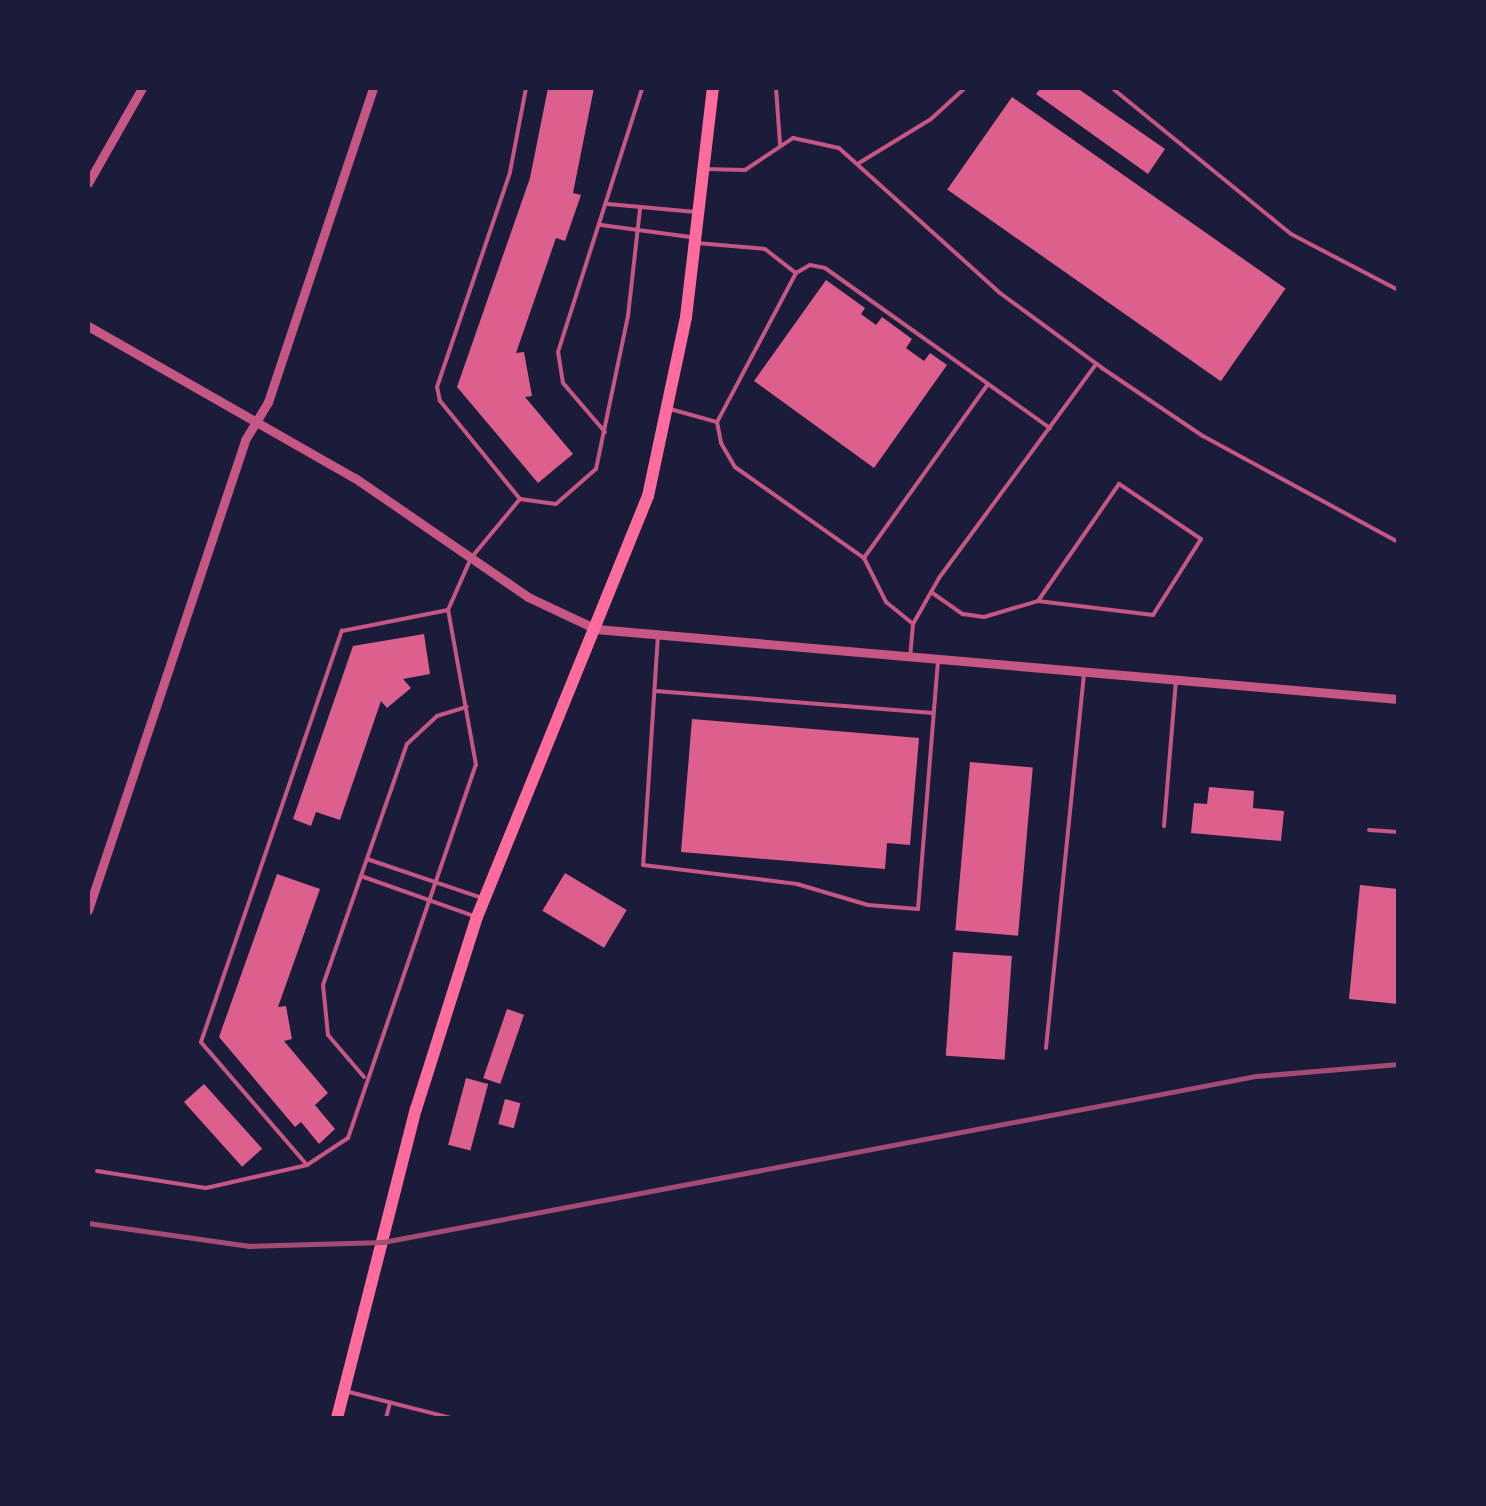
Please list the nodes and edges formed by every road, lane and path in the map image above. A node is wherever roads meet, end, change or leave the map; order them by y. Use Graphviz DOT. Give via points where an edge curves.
graph roads {
  1 [pos="142,88"];
  2 [pos="373,88"];
  3 [pos="526,88"];
  4 [pos="642,88"];
  5 [pos="713,88"];
  6 [pos="776,88"];
  7 [pos="965,88"];
  8 [pos="1112,88"];
  9 [pos="780,144"];
  10 [pos="859,163"];
  11 [pos="700,168"];
  12 [pos="88,183"];
  13 [pos="608,204"];
  14 [pos="640,209"];
  15 [pos="696,212"];
  16 [pos="601,225"];
  17 [pos="637,230"];
  18 [pos="693,240"];
  19 [pos="796,274"];
  20 [pos="1398,290"];
  21 [pos="88,326"];
  22 [pos="1096,364"];
  23 [pos="988,384"];
  24 [pos="670,409"];
  25 [pos="256,422"];
  26 [pos="718,422"];
  27 [pos="1050,428"];
  28 [pos="604,432"];
  29 [pos="520,499"];
  30 [pos="1398,542"];
  31 [pos="471,558"];
  32 [pos="864,558"];
  33 [pos="931,592"];
  34 [pos="1038,601"];
  35 [pos="448,610"];
  36 [pos="913,624"];
  37 [pos="596,629"];
  38 [pos="658,635"];
  39 [pos="910,657"];
  40 [pos="938,659"];
  41 [pos="1084,672"];
  42 [pos="1176,680"];
  43 [pos="654,690"];
  44 [pos="1398,699"];
  45 [pos="467,707"];
  46 [pos="933,713"];
  47 [pos="1164,826"];
  48 [pos="1369,830"];
  49 [pos="1398,832"];
  50 [pos="367,859"];
  51 [pos="361,876"];
  52 [pos="431,881"];
  53 [pos="484,898"];
  54 [pos="425,899"];
  55 [pos="88,910"];
  56 [pos="478,917"];
  57 [pos="1046,1048"];
  58 [pos="366,1078"];
  59 [pos="307,1165"];
  60 [pos="97,1172"];
  61 [pos="345,1391"];
  62 [pos="390,1403"];
  63 [pos="337,1418"];
  64 [pos="386,1418"];
  65 [pos="451,1418"];
  1 -- 12 [label="street"];
  2 -- 25 [label="street"];
  3 -- 29 [label="lane" via="510,172 437,387 440,401"];
  4 -- 13 [label="lane"];
  5 -- 11 [label="main road"];
  6 -- 9 [label="lane"];
  7 -- 10 [label="lane" via="931,119"];
  8 -- 20 [label="lane" via="1291,234"];
  9 -- 10 [label="lane" via="814,138"];
  9 -- 11 [label="lane" via="745,170"];
  10 -- 22 [label="lane" via="1000,293"];
  11 -- 15 [label="main road"];
  13 -- 14 [label="lane"];
  13 -- 16 [label="lane"];
  14 -- 15 [label="lane"];
  14 -- 17 [label="lane"];
  15 -- 18 [label="main road"];
  16 -- 17 [label="lane"];
  16 -- 28 [label="lane" via="558,352 563,383"];
  17 -- 18 [label="lane"];
  17 -- 28 [label="lane"];
  18 -- 19 [label="lane" via="765,249"];
  18 -- 24 [label="main road"];
  19 -- 23 [label="lane" via="810,265 825,268"];
  19 -- 26 [label="lane"];
  21 -- 25 [label="street"];
  22 -- 27 [label="lane"];
  22 -- 30 [label="lane" via="1203,436"];
  23 -- 27 [label="lane"];
  23 -- 32 [label="lane"];
  24 -- 26 [label="lane"];
  24 -- 37 [label="main road" via="630,549"];
  25 -- 31 [label="street" via="354,478"];
  25 -- 55 [label="street"];
  26 -- 32 [label="lane" via="736,468"];
  27 -- 33 [label="lane"];
  28 -- 29 [label="lane" via="596,468 568,498 538,505"];
  29 -- 31 [label="lane"];
  31 -- 35 [label="lane"];
  31 -- 37 [label="street" via="528,597"];
  32 -- 36 [label="lane" via="886,602"];
  33 -- 34 [label="lane" via="963,614 984,617"];
  33 -- 36 [label="lane"];
  34 -- 34 [label="lane" via="1153,614 1201,540 1119,484"];
  35 -- 45 [label="lane"];
  35 -- 59 [label="lane" via="342,630 201,1042"];
  36 -- 39 [label="lane"];
  37 -- 38 [label="street"];
  37 -- 53 [label="main road"];
  38 -- 39 [label="street"];
  38 -- 43 [label="lane"];
  39 -- 40 [label="street"];
  40 -- 41 [label="street"];
  40 -- 46 [label="lane"];
  41 -- 42 [label="street"];
  41 -- 57 [label="lane"];
  42 -- 44 [label="street"];
  42 -- 47 [label="lane"];
  43 -- 46 [label="lane"];
  43 -- 46 [label="lane" via="643,865 798,884 902,908 918,909"];
  45 -- 50 [label="lane" via="437,716 406,744"];
  45 -- 52 [label="lane" via="476,765"];
  48 -- 49 [label="lane"];
  50 -- 51 [label="lane"];
  50 -- 52 [label="lane"];
  51 -- 54 [label="lane"];
  51 -- 58 [label="lane" via="321,1002 328,1035"];
  52 -- 53 [label="lane"];
  52 -- 54 [label="lane"];
  53 -- 56 [label="main road"];
  54 -- 56 [label="lane"];
  54 -- 58 [label="lane"];
  56 -- 61 [label="main road" via="416,1110"];
  58 -- 59 [label="lane" via="348,1138"];
  59 -- 60 [label="lane" via="206,1188"];
  61 -- 62 [label="lane"];
  61 -- 63 [label="main road"];
  62 -- 64 [label="lane"];
  62 -- 65 [label="lane"];
}
